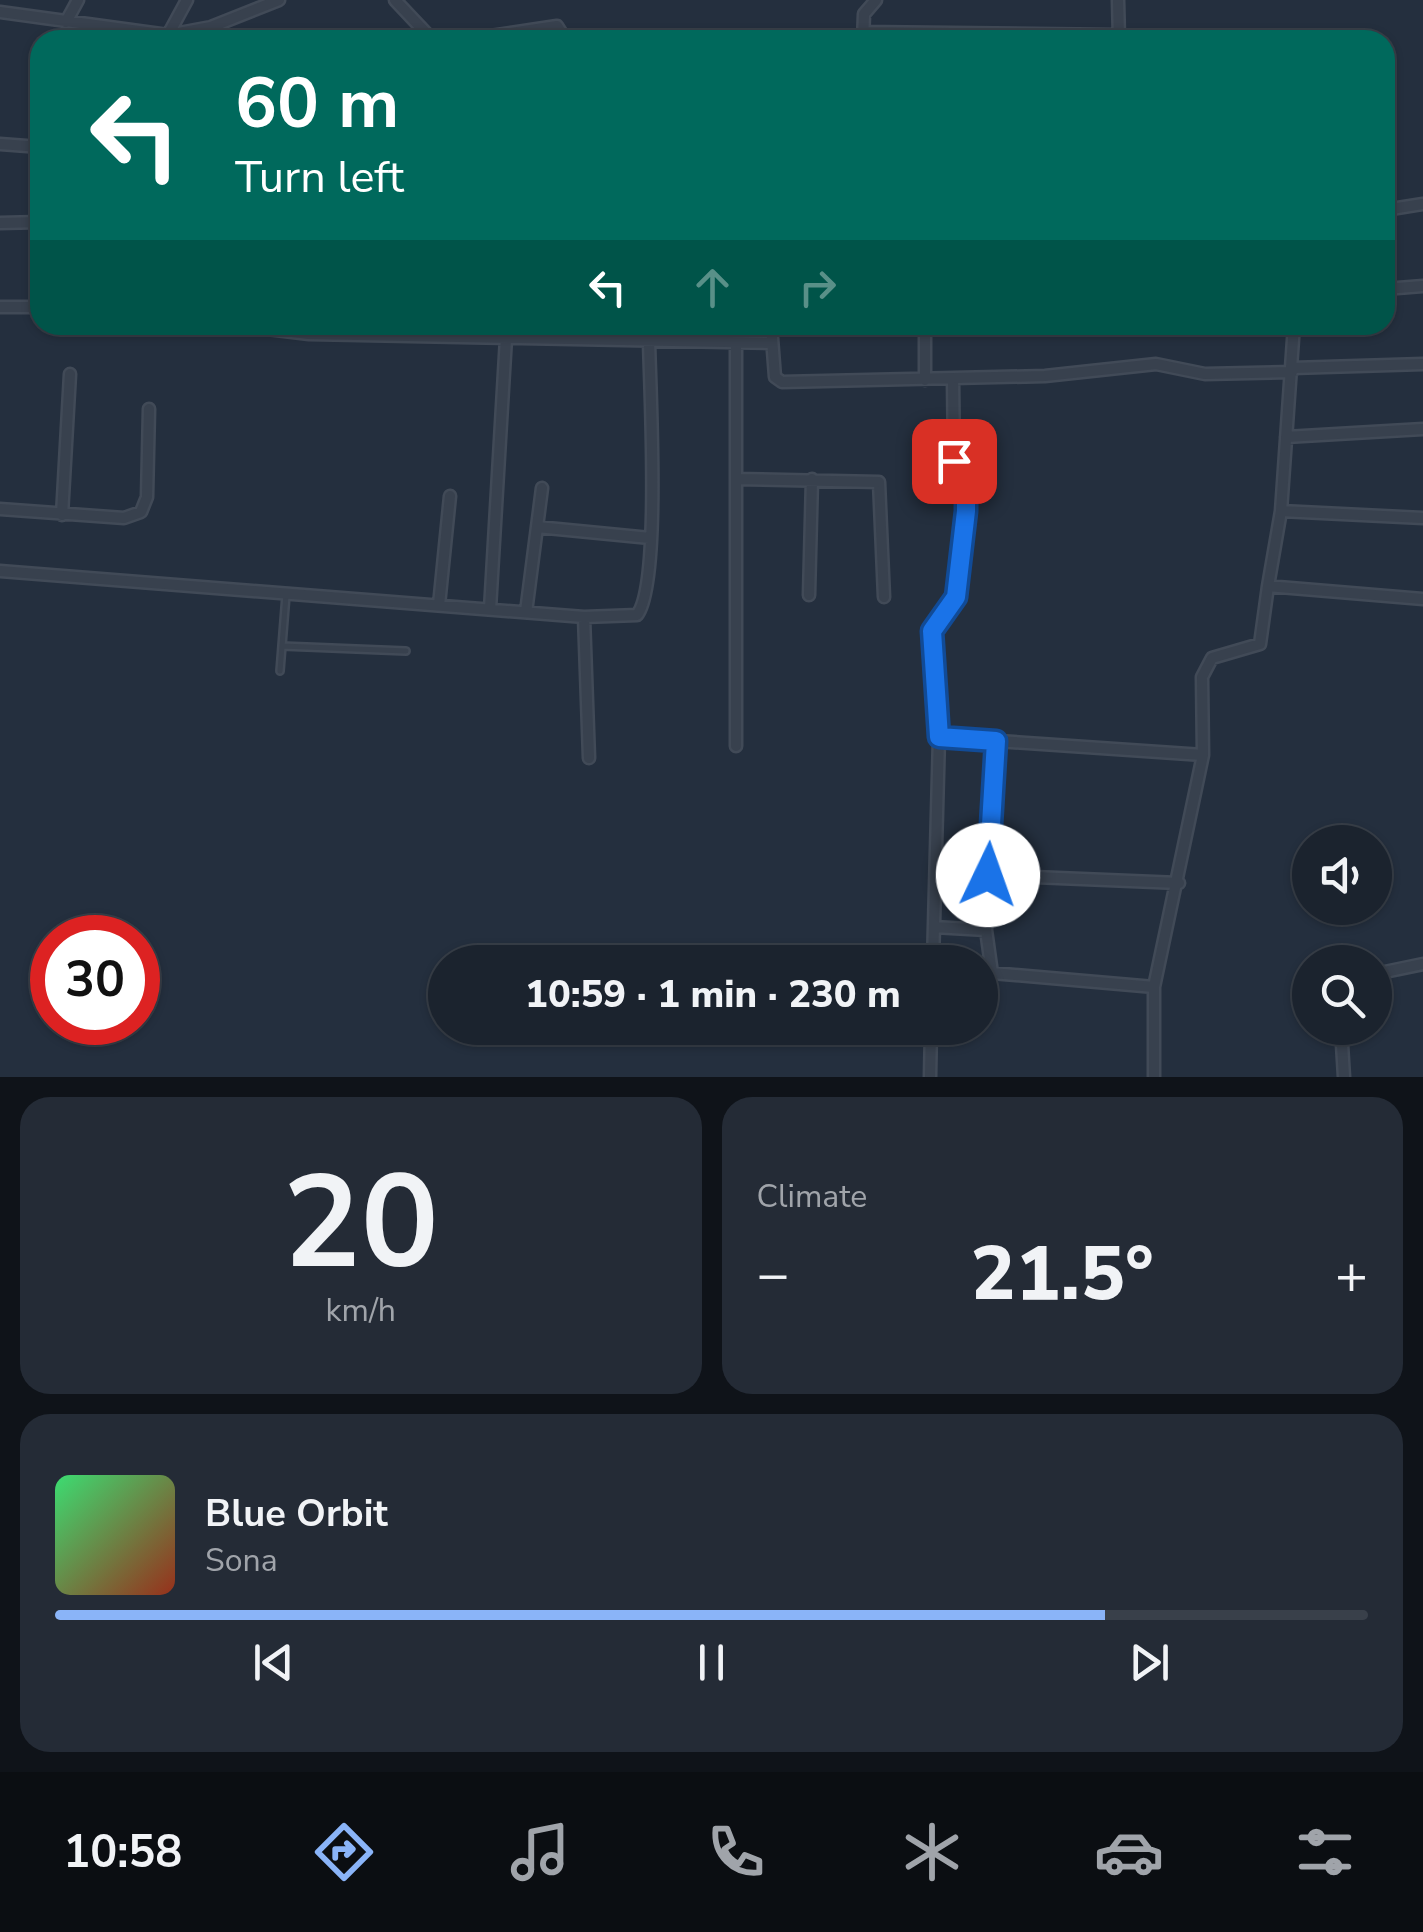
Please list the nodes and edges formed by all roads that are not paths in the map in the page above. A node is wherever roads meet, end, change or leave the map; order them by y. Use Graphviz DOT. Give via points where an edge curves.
graph roads {
  1 [pos="78,0"];
  2 [pos="187,0"];
  3 [pos="280,0"];
  4 [pos="395,0"];
  5 [pos="876,0"];
  6 [pos="1118,0"];
  7 [pos="0,12"];
  8 [pos="66,22"];
  9 [pos="129,30"];
  10 [pos="171,30"];
  11 [pos="199,30"];
  12 [pos="423,30"];
  13 [pos="530,30"];
  14 [pos="560,30"];
  15 [pos="863,30"];
  16 [pos="1119,30"];
  17 [pos="0,144"];
  18 [pos="30,147"];
  19 [pos="1423,204"];
  20 [pos="1395,208"];
  21 [pos="30,222"];
  22 [pos="0,223"];
  23 [pos="1423,286"];
  24 [pos="1395,288"];
  25 [pos="0,307"];
  26 [pos="30,308"];
  27 [pos="432,335"];
  28 [pos="589,335"];
  29 [pos="771,335"];
  30 [pos="925,335"];
  31 [pos="1294,335"];
  32 [pos="506,338"];
  33 [pos="589,340"];
  34 [pos="650,341"];
  35 [pos="736,342"];
  36 [pos="772,343"];
  37 [pos="1423,364"];
  38 [pos="1292,370"];
  39 [pos="70,374"];
  40 [pos="924,380"];
  41 [pos="953,380"];
  42 [pos="149,409"];
  43 [pos="1423,428"];
  44 [pos="1286,437"];
  45 [pos="736,479"];
  46 [pos="812,479"];
  47 [pos="542,488"];
  48 [pos="450,496"];
  49 [pos="0,509"];
  50 [pos="1281,511"];
  51 [pos="62,514"];
  52 [pos="1423,518"];
  53 [pos="537,527"];
  54 [pos="650,538"];
  55 [pos="0,571"];
  56 [pos="1268,586"];
  57 [pos="286,592"];
  58 [pos="809,595"];
  59 [pos="884,597"];
  60 [pos="1423,600"];
  61 [pos="439,605"];
  62 [pos="490,609"];
  63 [pos="526,612"];
  64 [pos="584,617"];
  65 [pos="282,646"];
  66 [pos="406,650"];
  67 [pos="280,671"];
  68 [pos="939,737"];
  69 [pos="996,741"];
  70 [pos="736,746"];
  71 [pos="1203,755"];
  72 [pos="589,758"];
  73 [pos="988,875"];
  74 [pos="1179,883"];
  75 [pos="934,927"];
  76 [pos="986,930"];
  77 [pos="933,945"];
  78 [pos="1423,964"];
  79 [pos="1392,970"];
  80 [pos="1154,987"];
  81 [pos="931,1045"];
  82 [pos="1342,1045"];
  83 [pos="930,1077"];
  84 [pos="1154,1077"];
  85 [pos="1344,1077"];
  1 -- 8 [label="street"];
  2 -- 10 [label="street"];
  3 -- 11 [label="street"];
  4 -- 12 [label="street"];
  5 -- 15 [label="street" via="864,14"];
  6 -- 16 [label="street"];
  7 -- 8 [label="street"];
  8 -- 9 [label="street"];
  13 -- 14 [label="street"];
  17 -- 18 [label="street"];
  19 -- 20 [label="street"];
  21 -- 22 [label="street"];
  23 -- 24 [label="street"];
  25 -- 26 [label="street"];
  27 -- 32 [label="street"];
  28 -- 33 [label="street"];
  29 -- 36 [label="street"];
  30 -- 40 [label="street"];
  31 -- 38 [label="street"];
  32 -- 33 [label="street"];
  32 -- 62 [label="street"];
  33 -- 34 [label="street"];
  34 -- 35 [label="street"];
  34 -- 54 [label="street"];
  35 -- 36 [label="street"];
  35 -- 45 [label="street"];
  36 -- 40 [label="street" via="778,381"];
  37 -- 38 [label="street"];
  38 -- 41 [label="street" via="1216,374 1156,364"];
  38 -- 44 [label="street"];
  39 -- 51 [label="street"];
  40 -- 41 [label="street"];
  41 -- 68 [label="street" via="954,468 967,496 956,597 932,631"];
  42 -- 51 [label="street" via="141,512 124,518"];
  43 -- 44 [label="street"];
  44 -- 50 [label="street"];
  45 -- 46 [label="street"];
  45 -- 70 [label="street"];
  46 -- 58 [label="street"];
  46 -- 59 [label="street" via="881,485"];
  47 -- 53 [label="street"];
  48 -- 61 [label="street"];
  49 -- 51 [label="street"];
  50 -- 52 [label="street"];
  50 -- 56 [label="street"];
  53 -- 54 [label="street"];
  53 -- 63 [label="street"];
  54 -- 64 [label="street" via="641,610 624,618"];
  55 -- 57 [label="street"];
  56 -- 60 [label="street"];
  56 -- 71 [label="street" via="1260,644 1212,658 1202,677"];
  57 -- 61 [label="street"];
  57 -- 65 [label="lane"];
  61 -- 62 [label="street"];
  62 -- 63 [label="street"];
  63 -- 64 [label="street"];
  64 -- 72 [label="street"];
  65 -- 66 [label="lane"];
  65 -- 67 [label="lane"];
  68 -- 69 [label="street"];
  68 -- 75 [label="street"];
  69 -- 71 [label="street"];
  69 -- 73 [label="street"];
  71 -- 74 [label="street"];
  73 -- 74 [label="street"];
  73 -- 76 [label="street"];
  74 -- 80 [label="street"];
  75 -- 76 [label="street"];
  75 -- 77 [label="street"];
  76 -- 80 [label="street" via="988,967 995,975"];
  78 -- 79 [label="street"];
  80 -- 84 [label="street"];
  81 -- 83 [label="street"];
  82 -- 85 [label="street"];
}
